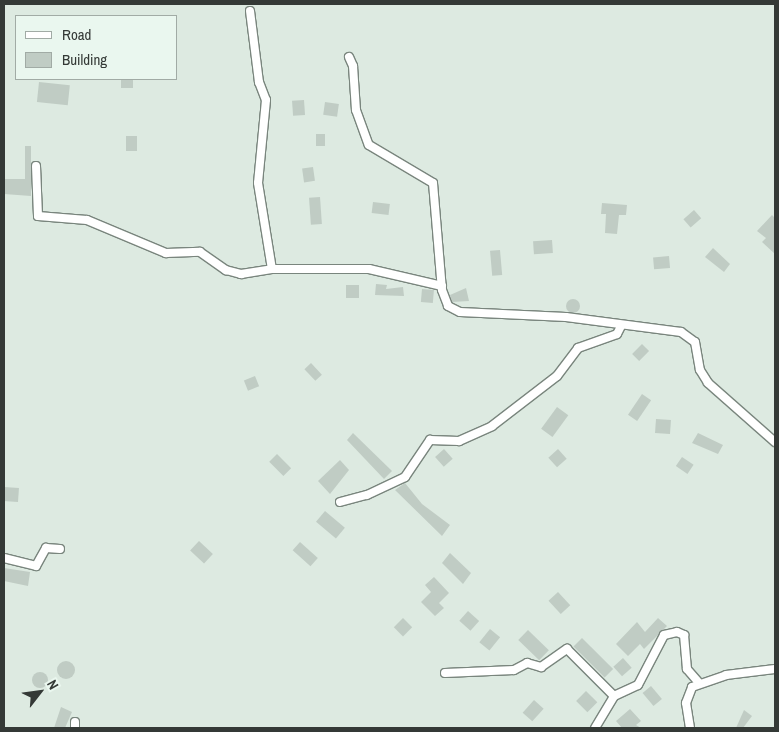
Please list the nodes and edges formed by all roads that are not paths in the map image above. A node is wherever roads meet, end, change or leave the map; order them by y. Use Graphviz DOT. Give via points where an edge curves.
graph roads {
  1 [pos="250,11"];
  2 [pos="349,57"];
  3 [pos="36,166"];
  4 [pos="272,269"];
  5 [pos="442,286"];
  6 [pos="621,326"];
  7 [pos="775,442"];
  8 [pos="340,502"];
  9 [pos="60,549"];
  10 [pos="4,558"];
  11 [pos="775,669"];
  12 [pos="445,673"];
  13 [pos="699,683"];
  14 [pos="614,696"];
  15 [pos="595,728"];
  16 [pos="690,728"];
  1 -- 4 [label="street" via="259,82 266,100 258,183"];
  2 -- 5 [label="street" via="353,66 356,110 369,145 433,183"];
  3 -- 4 [label="street" via="38,216 87,220 166,253 200,252 226,270 241,274"];
  4 -- 5 [label="street" via="369,269"];
  5 -- 6 [label="street" via="448,306 460,312 566,317"];
  6 -- 7 [label="street" via="690,336 700,370 708,383"];
  6 -- 8 [label="street" via="617,334 578,348 557,376 492,426 459,441 430,440 416,466 405,477 367,495"];
  9 -- 10 [label="street" via="46,548 36,566"];
  11 -- 13 [label="street" via="726,675"];
  12 -- 14 [label="street" via="514,670 527,663 541,667 567,649"];
  13 -- 14 [label="street" via="686,669 684,635 678,632 664,635 638,685"];
  13 -- 16 [label="street" via="687,693"];
  14 -- 15 [label="street"];
}
